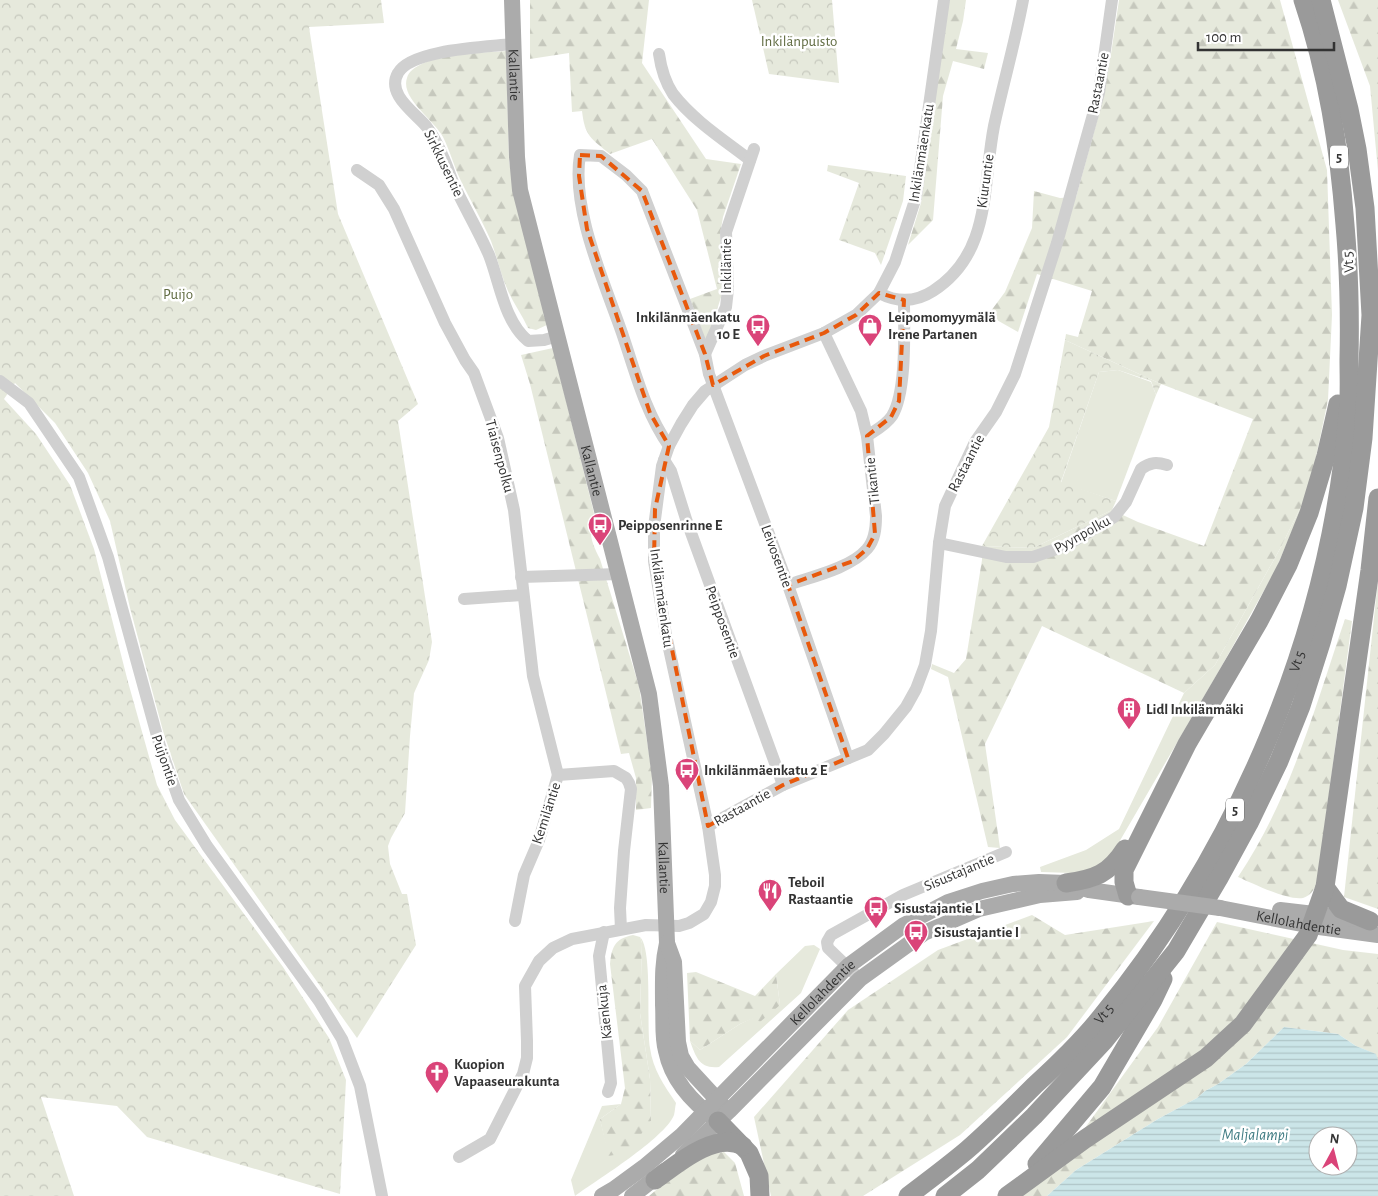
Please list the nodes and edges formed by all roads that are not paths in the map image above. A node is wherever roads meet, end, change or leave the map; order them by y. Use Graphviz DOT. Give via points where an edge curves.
graph roads {
  1 [pos="512,0"];
  2 [pos="944,0"];
  3 [pos="1023,0"];
  4 [pos="1112,0"];
  5 [pos="1303,0"];
  6 [pos="1321,0"];
  7 [pos="513,44"];
  8 [pos="659,54"];
  9 [pos="357,170"];
  10 [pos="879,293"];
  11 [pos="904,300"];
  12 [pos="1371,315"];
  13 [pos="1350,318"];
  14 [pos="824,333"];
  15 [pos="558,336"];
  16 [pos="1378,337"];
  17 [pos="705,354"];
  18 [pos="0,381"];
  19 [pos="714,384"];
  20 [pos="867,436"];
  21 [pos="669,446"];
  22 [pos="664,460"];
  23 [pos="1167,465"];
  24 [pos="1378,498"];
  25 [pos="939,544"];
  26 [pos="618,574"];
  27 [pos="521,577"];
  28 [pos="788,585"];
  29 [pos="522,595"];
  30 [pos="464,599"];
  31 [pos="1186,744"];
  32 [pos="848,758"];
  33 [pos="558,775"];
  34 [pos="782,785"];
  35 [pos="708,826"];
  36 [pos="1006,852"];
  37 [pos="1066,883"];
  38 [pos="1325,887"];
  39 [pos="1089,890"];
  40 [pos="1134,896"];
  41 [pos="1314,920"];
  42 [pos="515,921"];
  43 [pos="666,925"];
  44 [pos="1375,926"];
  45 [pos="621,929"];
  46 [pos="604,932"];
  47 [pos="667,943"];
  48 [pos="1176,951"];
  49 [pos="848,966"];
  50 [pos="860,979"];
  51 [pos="608,1092"];
  52 [pos="716,1099"];
  53 [pos="717,1115"];
  54 [pos="368,1126"];
  55 [pos="743,1146"];
  56 [pos="459,1157"];
  57 [pos="655,1180"];
  58 [pos="1010,1194"];
  59 [pos="372,1196"];
  60 [pos="382,1196"];
  61 [pos="602,1196"];
  62 [pos="632,1196"];
  63 [pos="760,1196"];
  64 [pos="908,1196"];
  65 [pos="945,1196"];
  1 -- 7 [label="main road, Kallantie"];
  2 -- 10 [label="street, Inkilänmäenkatu" via="916,197 895,262"];
  3 -- 11 [label="street, Kiuruntie" via="990,146 983,204 971,251 946,283 924,297"];
  4 -- 25 [label="street, Rastaantie" via="1099,93 1057,243 1015,374 953,486 945,506"];
  5 -- 13 [label="highway, Vt 5 / 5" via="1333,112 1350,280"];
  6 -- 12 [label="highway, Vt 5 / 5" via="1357,149 1365,208"];
  7 -- 15 [label="main road, Kallantie" via="520,190"];
  7 -- 15 [label="street, Sirkkusentie" via="422,57 401,68 396,88 436,140 489,256 503,299 517,328 528,341"];
  8 -- 17 [label="street, Inkiläntie" via="673,93 696,117 752,154 726,232 726,307"];
  9 -- 27 [label="street, Tiaisenpolku" via="379,184 394,209 445,323 474,373 498,438 505,468 514,510"];
  10 -- 11 [label="street, Kiuruntie" via="890,299"];
  10 -- 14 [label="street, Inkilänmäenkatu" via="856,315"];
  11 -- 20 [label="street" via="899,401 891,418"];
  12 -- 16 [label="highway"];
  12 -- 48 [label="highway, Vt 5 / 5" via="1364,438 1354,508 1321,643 1301,706 1275,770 1219,878"];
  13 -- 31 [label="highway" via="1336,415 1309,513 1288,566 1267,606"];
  13 -- 64 [label="highway, Vt 5 / 5" via="1348,413 1337,505 1320,582 1294,671 1222,838 1163,936 1100,1018 1064,1058 966,1151"];
  14 -- 19 [label="street, Inkilänmäenkatu" via="764,356"];
  14 -- 20 [label="street, Tikantie" via="861,411"];
  15 -- 26 [label="main road, Kallantie"];
  17 -- 19 [label="street, Leivosentie"];
  17 -- 21 [label="street, Leivosentie" via="642,191 602,156 580,155 579,176 586,229 650,413"];
  18 -- 54 [label="street, Puijontie" via="29,403 79,477 108,557 159,743 179,800 207,846 319,1001 342,1039 360,1086"];
  19 -- 21 [label="street, Inkilänmäenkatu" via="693,405"];
  19 -- 28 [label="street, Leivosentie"];
  20 -- 28 [label="street, Tikantie" via="876,528 867,550 853,561"];
  21 -- 22 [label="street, Inkilänmäenkatu"];
  22 -- 34 [label="street, Peipposentie" via="671,471"];
  22 -- 35 [label="street, Inkilänmäenkatu" via="656,509 654,561 666,635"];
  23 -- 25 [label="street, Pyynpolku" via="1151,462 1141,469 1126,502 1114,517 1065,546 1033,557 1006,557"];
  24 -- 38 [label="highway"];
  25 -- 32 [label="street, Rastaantie" via="930,638 925,666 916,689 906,707 874,744"];
  26 -- 27 [label="street"];
  26 -- 43 [label="main road, Kallantie" via="651,704 661,786"];
  27 -- 29 [label="street, Tiaisenpolku"];
  28 -- 32 [label="street, Leivosentie"];
  29 -- 30 [label="street"];
  29 -- 33 [label="street, Tiaisenpolku" via="532,676"];
  31 -- 37 [label="highway" via="1118,861 1090,879"];
  31 -- 40 [label="highway" via="1124,870 1124,882"];
  32 -- 34 [label="street, Rastaantie"];
  33 -- 42 [label="street, Kemiläntie" via="539,840 524,875"];
  33 -- 45 [label="street, Kemiläntie" via="614,771 629,783"];
  34 -- 35 [label="street, Rastaantie"];
  35 -- 43 [label="street, Inkilänmäenkatu" via="715,875 711,902 704,914 689,923"];
  36 -- 49 [label="street, Sisustajantie" via="902,895 832,935 828,948"];
  37 -- 39 [label="main road, Kellolahdentie"];
  37 -- 49 [label="main road, Kellolahdentie" via="1013,884 948,902 904,925"];
  38 -- 41 [label="highway"];
  38 -- 44 [label="highway" via="1341,909"];
  39 -- 40 [label="main road, Kellolahdentie"];
  39 -- 50 [label="main road, Kellolahdentie" via="1040,895 979,909 924,933"];
  40 -- 41 [label="main road, Kellolahdentie, bridge" via="1220,908 1278,910"];
  41 -- 44 [label="main road, Kellolahdentie"];
  41 -- 58 [label="highway" via="1308,936 1244,1024 1206,1058"];
  43 -- 45 [label="street, Inkilänmäenkatu"];
  43 -- 47 [label="main road, Kallantie"];
  45 -- 46 [label="street, Inkilänmäenkatu"];
  46 -- 51 [label="street, Käenkuja" via="599,956 611,1083"];
  46 -- 56 [label="street, Inkilänmäenkatu" via="572,939 553,948 531,973 525,986 527,1041 523,1074 490,1139"];
  47 -- 52 [label="main road, Kallantie" via="674,962 681,1056"];
  47 -- 53 [label="main road, Kallantie" via="662,963 665,1050 681,1086"];
  48 -- 58 [label="highway" via="1153,1000 1102,1087"];
  48 -- 65 [label="highway, Vt 5 / 5" via="1104,1041 1034,1116 978,1170"];
  49 -- 50 [label="street, Sisustajantie"];
  49 -- 52 [label="main road, Kellolahdentie"];
  50 -- 53 [label="main road, Kellolahdentie"];
  52 -- 53 [label="main road, Kellolahdentie"];
  53 -- 55 [label="highway"];
  53 -- 57 [label="main road, Kellolahdentie"];
  53 -- 61 [label="main road, Kellolahdentie" via="682,1135"];
  54 -- 59 [label="street, Puijontie"];
  54 -- 60 [label="street, Puijontie"];
  55 -- 57 [label="highway" via="730,1142 715,1143"];
  55 -- 63 [label="highway" via="759,1176"];
  57 -- 62 [label="main road, Kellolahdentie"];
}
